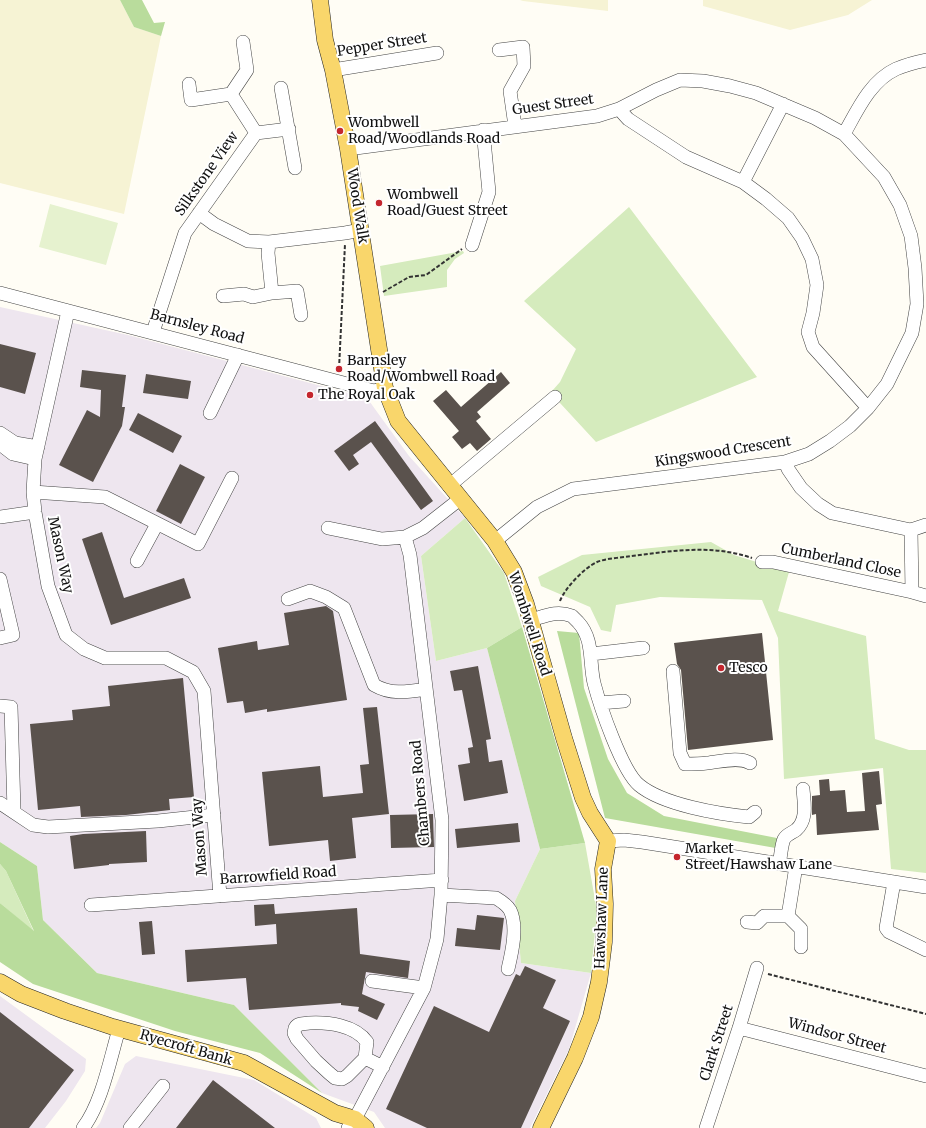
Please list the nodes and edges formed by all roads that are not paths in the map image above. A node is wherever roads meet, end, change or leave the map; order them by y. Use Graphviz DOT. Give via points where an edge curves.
graph roads {
  1 [pos="320,0"];
  2 [pos="243,42"];
  3 [pos="499,50"];
  4 [pos="437,53"];
  5 [pos="926,60"];
  6 [pos="333,70"];
  7 [pos="189,84"];
  8 [pos="281,88"];
  9 [pos="231,94"];
  10 [pos="783,104"];
  11 [pos="619,109"];
  12 [pos="514,126"];
  13 [pos="288,129"];
  14 [pos="483,130"];
  15 [pos="256,133"];
  16 [pos="844,134"];
  17 [pos="348,149"];
  18 [pos="295,168"];
  19 [pos="743,182"];
  20 [pos="199,213"];
  21 [pos="353,231"];
  22 [pos="269,242"];
  23 [pos="472,245"];
  24 [pos="921,268"];
  25 [pos="0,293"];
  26 [pos="272,293"];
  27 [pos="223,296"];
  28 [pos="68,311"];
  29 [pos="301,315"];
  30 [pos="153,332"];
  31 [pos="238,355"];
  32 [pos="385,388"];
  33 [pos="555,397"];
  34 [pos="868,408"];
  35 [pos="210,412"];
  36 [pos="0,433"];
  37 [pos="0,444"];
  38 [pos="37,453"];
  39 [pos="785,462"];
  40 [pos="232,478"];
  41 [pos="449,486"];
  42 [pos="33,492"];
  43 [pos="460,499"];
  44 [pos="34,512"];
  45 [pos="0,517"];
  46 [pos="157,524"];
  47 [pos="926,525"];
  48 [pos="328,528"];
  49 [pos="911,530"];
  50 [pos="405,537"];
  51 [pos="495,541"];
  52 [pos="137,561"];
  53 [pos="762,562"];
  54 [pos="0,579"];
  55 [pos="912,592"];
  56 [pos="926,596"];
  57 [pos="288,599"];
  58 [pos="531,620"];
  59 [pos="0,638"];
  60 [pos="643,648"];
  61 [pos="591,654"];
  62 [pos="673,671"];
  63 [pos="426,689"];
  64 [pos="624,700"];
  65 [pos="600,703"];
  66 [pos="0,706"];
  67 [pos="750,763"];
  68 [pos="803,789"];
  69 [pos="0,803"];
  70 [pos="14,811"];
  71 [pos="755,812"];
  72 [pos="214,815"];
  73 [pos="608,841"];
  74 [pos="779,864"];
  75 [pos="796,866"];
  76 [pos="442,880"];
  77 [pos="894,882"];
  78 [pos="926,887"];
  79 [pos="441,895"];
  80 [pos="220,896"];
  81 [pos="92,905"];
  82 [pos="788,916"];
  83 [pos="747,922"];
  84 [pos="801,947"];
  85 [pos="926,950"];
  86 [pos="508,969"];
  87 [pos="756,970"];
  88 [pos="0,982"];
  89 [pos="372,982"];
  90 [pos="424,988"];
  91 [pos="739,1028"];
  92 [pos="119,1029"];
  93 [pos="365,1058"];
  94 [pos="383,1067"];
  95 [pos="926,1076"];
  96 [pos="163,1086"];
  97 [pos="356,1125"];
  98 [pos="83,1128"];
  99 [pos="130,1128"];
  100 [pos="541,1128"];
  101 [pos="706,1128"];
  1 -- 6 [label="main road, Wood Walk" via="325,40"];
  2 -- 9 [label="street" via="247,70"];
  3 -- 12 [label="street" via="523,47 524,50 524,66 510,90"];
  4 -- 6 [label="street, Pepper Street"];
  5 -- 16 [label="street" via="895,70 876,83"];
  6 -- 17 [label="main road, Wood Walk"];
  7 -- 9 [label="street" via="191,100"];
  8 -- 13 [label="street"];
  9 -- 15 [label="street, Silkstone View"];
  10 -- 11 [label="street, Guest Street" via="730,86 680,80"];
  10 -- 16 [label="street, Kingswood Crescent"];
  10 -- 19 [label="street"];
  11 -- 12 [label="street, Guest Street" via="597,116"];
  11 -- 19 [label="street" via="628,119 686,157"];
  12 -- 14 [label="street, Guest Street"];
  13 -- 15 [label="street"];
  13 -- 18 [label="street"];
  14 -- 17 [label="street, Guest Street"];
  14 -- 23 [label="street" via="489,192"];
  15 -- 20 [label="street, Silkstone View"];
  16 -- 24 [label="street, Kingswood Crescent" via="884,177 900,205"];
  17 -- 21 [label="main road, Wood Walk"];
  19 -- 34 [label="street" via="788,218 802,238 812,259 817,285 808,332 813,347"];
  20 -- 22 [label="street" via="214,224 248,241"];
  20 -- 30 [label="street, Silkstone View" via="185,233"];
  21 -- 22 [label="street"];
  21 -- 32 [label="main road, Wood Walk" via="371,298"];
  22 -- 26 [label="street"];
  24 -- 34 [label="street, Kingswood Crescent" via="912,333 887,384"];
  25 -- 28 [label="street, Barnsley Road"];
  26 -- 27 [label="street" via="253,297 244,294"];
  26 -- 29 [label="street" via="297,291"];
  28 -- 30 [label="street, Barnsley Road"];
  28 -- 38 [label="street, Mason Way"];
  30 -- 31 [label="street, Barnsley Road"];
  31 -- 32 [label="street, Barnsley Road" via="374,391"];
  31 -- 35 [label="street"];
  32 -- 41 [label="main road, Wombwell Road" via="398,421"];
  33 -- 41 [label="street"];
  34 -- 39 [label="street, Kingswood Crescent" via="830,441 809,454"];
  36 -- 38 [label="street"];
  37 -- 38 [label="street" via="13,454"];
  38 -- 42 [label="street, Mason Way"];
  39 -- 49 [label="street" via="801,488 818,504 832,512"];
  39 -- 51 [label="street, Kingswood Crescent" via="573,489 537,507"];
  40 -- 46 [label="street" via="198,544"];
  41 -- 43 [label="main road, Wombwell Road"];
  42 -- 44 [label="street, Mason Way"];
  42 -- 46 [label="street" via="105,497"];
  43 -- 50 [label="street" via="423,528"];
  43 -- 51 [label="main road, Wombwell Road"];
  44 -- 45 [label="street"];
  44 -- 72 [label="street, Mason Way" via="48,586 66,635 84,648 105,658 166,658 193,672 204,691"];
  46 -- 52 [label="street"];
  47 -- 49 [label="street"];
  48 -- 50 [label="street" via="382,538"];
  49 -- 55 [label="street, Cumberland Close"];
  50 -- 63 [label="street, Chambers Road" via="410,555"];
  51 -- 58 [label="main road, Wombwell Road" via="514,572"];
  53 -- 55 [label="street, Cumberland Close" via="773,562"];
  54 -- 59 [label="street" via="13,635"];
  55 -- 56 [label="street, Cumberland Close"];
  57 -- 63 [label="street" via="310,591 344,608 374,685 396,693"];
  58 -- 61 [label="street" via="552,613 573,617 583,627 590,643"];
  58 -- 73 [label="main road, Wombwell Road" via="583,798"];
  60 -- 61 [label="street"];
  61 -- 65 [label="street"];
  62 -- 67 [label="street" via="680,753 685,764 736,760 746,760"];
  63 -- 76 [label="street, Chambers Road" via="442,820"];
  64 -- 65 [label="street"];
  65 -- 71 [label="street" via="623,762 630,776 640,785 672,801 704,810 750,817"];
  66 -- 70 [label="street" via="11,707"];
  68 -- 74 [label="street" via="803,820 796,830 786,837"];
  69 -- 70 [label="street"];
  70 -- 72 [label="street" via="33,825 48,826 158,821"];
  72 -- 80 [label="street, Mason Way"];
  73 -- 74 [label="street" via="642,842"];
  73 -- 100 [label="main road, Hawshaw Lane" via="603,869 604,942 592,1017"];
  74 -- 75 [label="street"];
  75 -- 77 [label="street"];
  75 -- 82 [label="street"];
  76 -- 79 [label="street, Chambers Road"];
  76 -- 80 [label="street, Barrowfield Road"];
  77 -- 78 [label="street"];
  77 -- 85 [label="street" via="886,928 889,932"];
  79 -- 86 [label="street" via="496,898 510,909 513,920 513,945"];
  79 -- 90 [label="street, Chambers Road" via="437,939"];
  80 -- 81 [label="street, Barrowfield Road"];
  82 -- 83 [label="street" via="764,916 757,923"];
  82 -- 84 [label="street" via="802,929"];
  87 -- 91 [label="street, Clark Street"];
  88 -- 92 [label="main road, Ryecroft Bank" via="21,994 64,1011"];
  89 -- 90 [label="street"];
  90 -- 94 [label="street, Chambers Road"];
  91 -- 95 [label="street, Windsor Street"];
  91 -- 101 [label="street, Clark Street"];
  92 -- 97 [label="main road, Ryecroft Bank" via="244,1063"];
  92 -- 98 [label="street" via="98,1100 91,1118"];
  93 -- 93 [label="street" via="367,1042 356,1033 330,1023 299,1024 295,1028 297,1039 316,1061 336,1078 342,1079 347,1076"];
  93 -- 94 [label="street"];
  94 -- 97 [label="street, Chambers Road"];
  96 -- 99 [label="street"];
}
